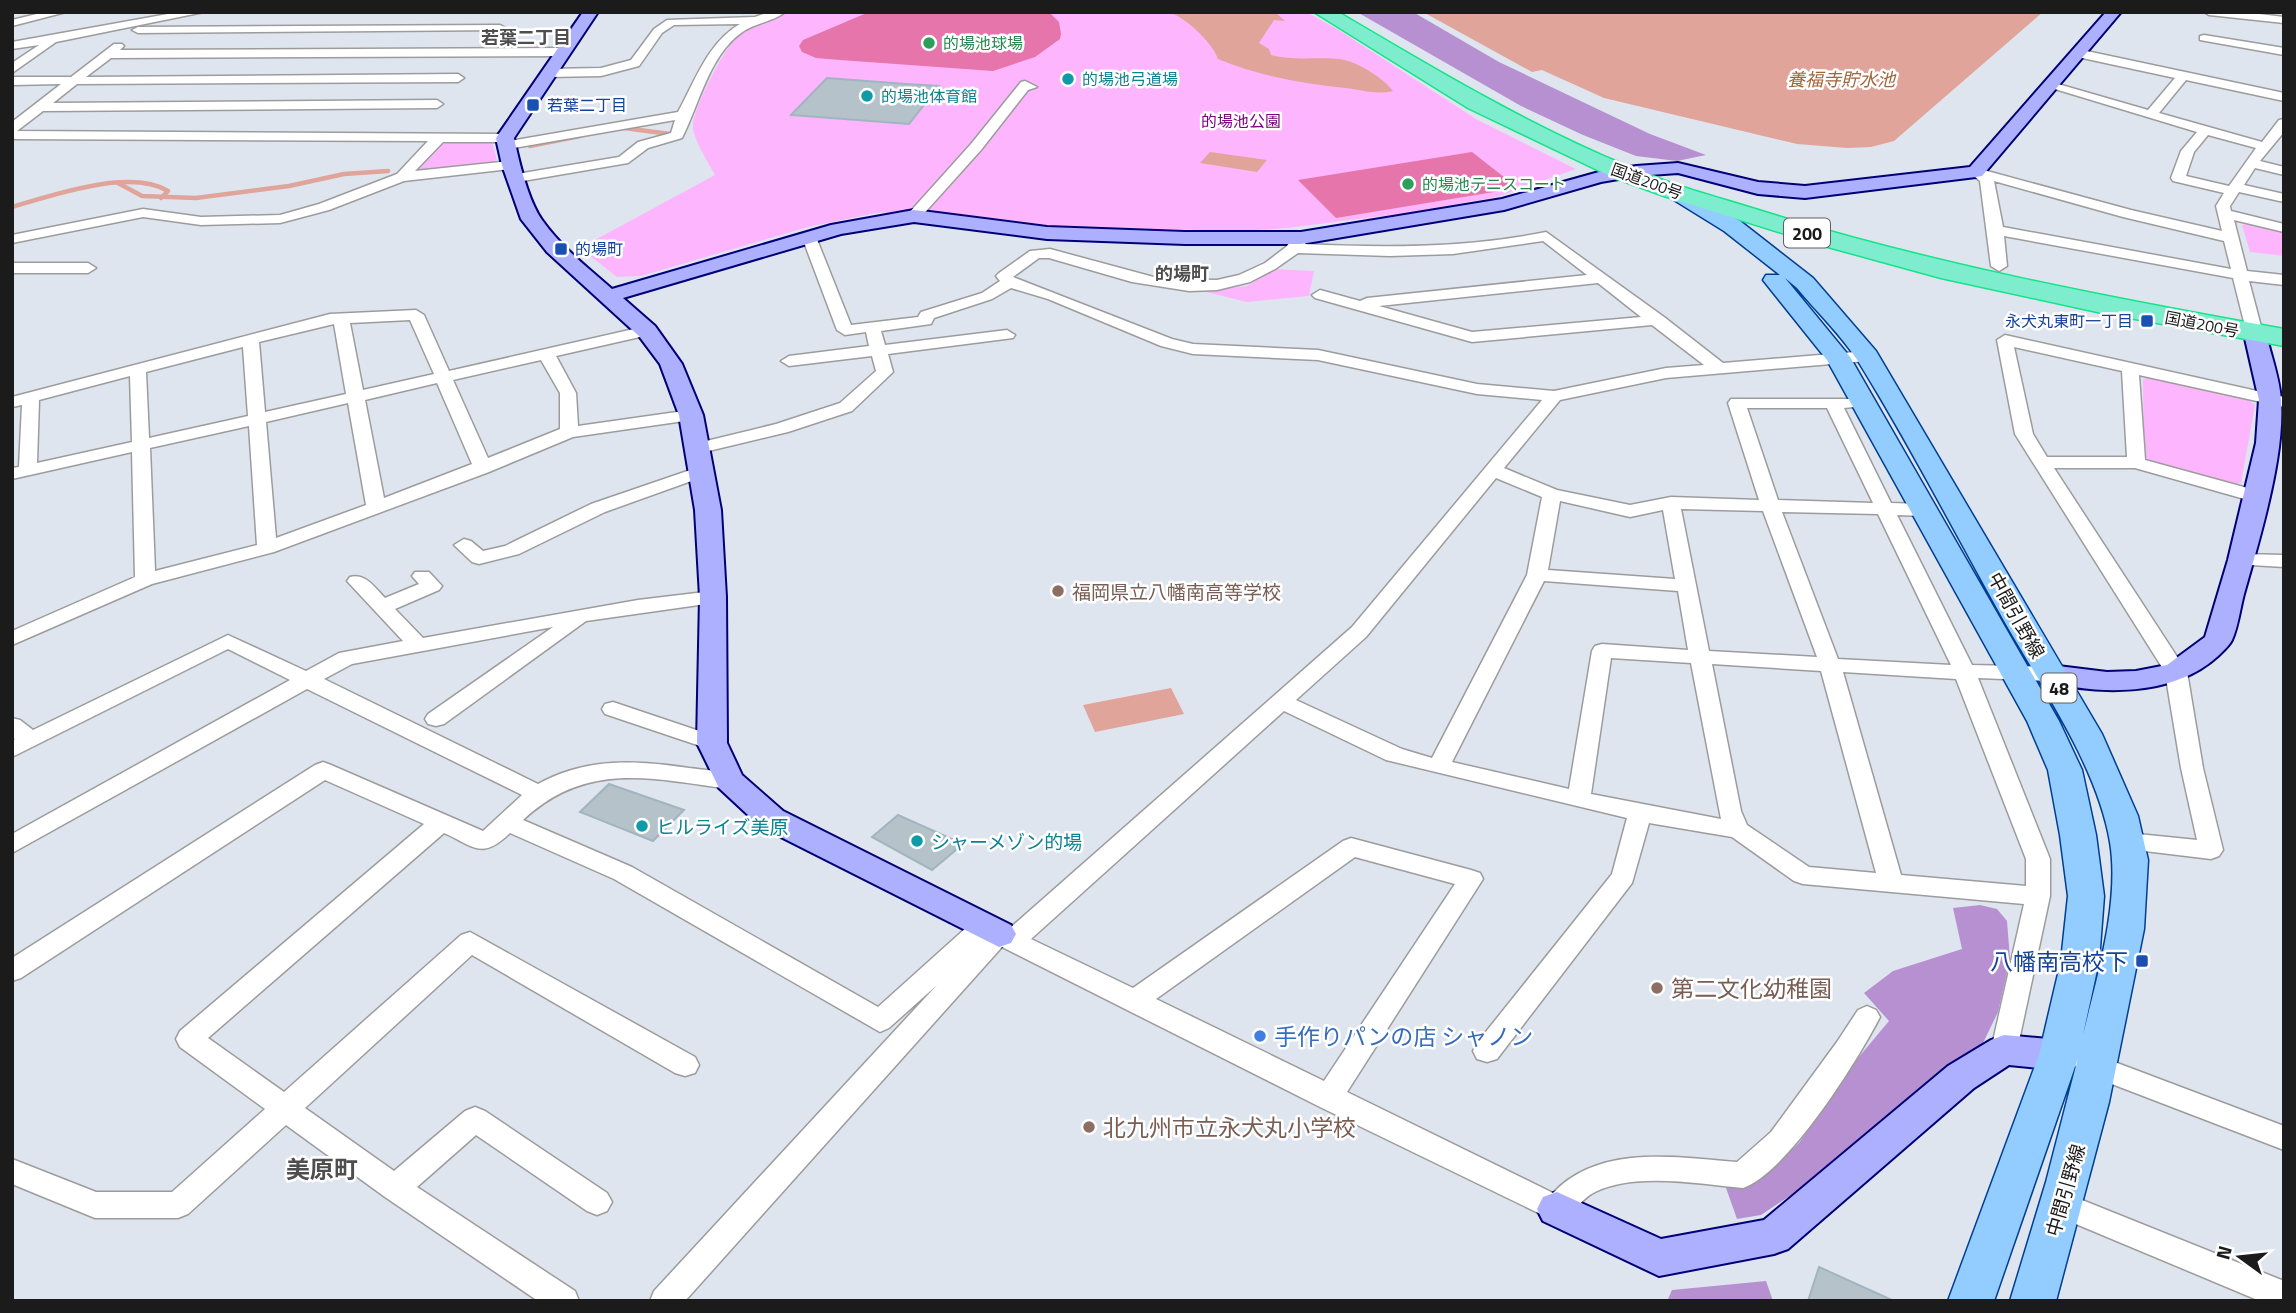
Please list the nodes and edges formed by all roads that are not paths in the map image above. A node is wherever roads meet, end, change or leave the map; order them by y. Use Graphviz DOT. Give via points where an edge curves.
graph roads {
  1 [pos="61,12"];
  2 [pos="199,12"];
  3 [pos="335,12"];
  4 [pos="591,12"];
  5 [pos="780,12"];
  6 [pos="1324,12"];
  7 [pos="1345,12"];
  8 [pos="2114,12"];
  9 [pos="2209,12"];
  10 [pos="672,17"];
  11 [pos="758,20"];
  12 [pos="2284,20"];
  13 [pos="141,21"];
  14 [pos="12,23"];
  15 [pos="318,29"];
  16 [pos="57,37"];
  17 [pos="2204,38"];
  18 [pos="12,46"];
  19 [pos="563,51"];
  20 [pos="481,52"];
  21 [pos="2284,52"];
  22 [pos="2077,53"];
  23 [pos="108,54"];
  24 [pos="293,54"];
  25 [pos="12,69"];
  26 [pos="549,73"];
  27 [pos="2183,76"];
  28 [pos="458,78"];
  29 [pos="266,79"];
  30 [pos="12,81"];
  31 [pos="74,81"];
  32 [pos="2051,86"];
  33 [pos="1031,87"];
  34 [pos="2284,97"];
  35 [pos="239,106"];
  36 [pos="41,107"];
  37 [pos="683,115"];
  38 [pos="2150,115"];
  39 [pos="425,121"];
  40 [pos="2284,123"];
  41 [pos="12,129"];
  42 [pos="2205,130"];
  43 [pos="12,135"];
  44 [pos="206,136"];
  45 [pos="439,138"];
  46 [pos="506,142"];
  47 [pos="2273,145"];
  48 [pos="2251,163"];
  49 [pos="2284,171"];
  50 [pos="514,172"];
  51 [pos="1628,172"];
  52 [pos="1976,172"];
  53 [pos="402,177"];
  54 [pos="2234,189"];
  55 [pos="1673,191"];
  56 [pos="2284,198"];
  57 [pos="2225,214"];
  58 [pos="914,216"];
  59 [pos="2284,228"];
  60 [pos="1996,230"];
  61 [pos="809,237"];
  62 [pos="2232,238"];
  63 [pos="12,239"];
  64 [pos="1826,239"];
  65 [pos="1298,243"];
  66 [pos="1778,261"];
  67 [pos="12,268"];
  68 [pos="88,268"];
  69 [pos="1998,273"];
  70 [pos="2241,275"];
  71 [pos="1600,278"];
  72 [pos="2284,280"];
  73 [pos="1009,282"];
  74 [pos="1320,295"];
  75 [pos="609,296"];
  76 [pos="1355,304"];
  77 [pos="341,318"];
  78 [pos="1658,320"];
  79 [pos="872,327"];
  80 [pos="648,331"];
  81 [pos="2255,334"];
  82 [pos="1007,335"];
  83 [pos="2284,338"];
  84 [pos="251,340"];
  85 [pos="879,350"];
  86 [pos="546,354"];
  87 [pos="1852,357"];
  88 [pos="789,362"];
  89 [pos="1717,367"];
  90 [pos="2130,368"];
  91 [pos="138,369"];
  92 [pos="444,376"];
  93 [pos="356,396"];
  94 [pos="1554,396"];
  95 [pos="31,397"];
  96 [pos="2277,401"];
  97 [pos="12,402"];
  98 [pos="1849,403"];
  99 [pos="691,415"];
  100 [pos="258,419"];
  101 [pos="569,432"];
  102 [pos="141,446"];
  103 [pos="699,460"];
  104 [pos="2042,462"];
  105 [pos="2136,463"];
  106 [pos="483,467"];
  107 [pos="1494,471"];
  108 [pos="20,473"];
  109 [pos="1552,494"];
  110 [pos="2255,496"];
  111 [pos="1671,503"];
  112 [pos="1770,506"];
  113 [pos="376,508"];
  114 [pos="1887,510"];
  115 [pos="1923,510"];
  116 [pos="464,545"];
  117 [pos="267,548"];
  118 [pos="2241,560"];
  119 [pos="2284,561"];
  120 [pos="1537,575"];
  121 [pos="422,576"];
  122 [pos="145,580"];
  123 [pos="357,581"];
  124 [pos="1688,586"];
  125 [pos="713,597"];
  126 [pos="382,607"];
  127 [pos="583,616"];
  128 [pos="12,639"];
  129 [pos="418,645"];
  130 [pos="1702,658"];
  131 [pos="1830,665"];
  132 [pos="1964,671"];
  133 [pos="2014,671"];
  134 [pos="2176,672"];
  135 [pos="2050,674"];
  136 [pos="309,678"];
  137 [pos="1281,701"];
  138 [pos="613,709"];
  139 [pos="436,719"];
  140 [pos="12,725"];
  141 [pos="712,743"];
  142 [pos="22,746"];
  143 [pos="1438,768"];
  144 [pos="730,781"];
  145 [pos="539,794"];
  146 [pos="1579,799"];
  147 [pos="1640,813"];
  148 [pos="440,822"];
  149 [pos="508,822"];
  150 [pos="1738,830"];
  151 [pos="2128,841"];
  152 [pos="12,845"];
  153 [pos="1891,884"];
  154 [pos="2038,896"];
  155 [pos="999,933"];
  156 [pos="12,971"];
  157 [pos="1134,1001"];
  158 [pos="1867,1017"];
  159 [pos="2004,1050"];
  160 [pos="1487,1051"];
  161 [pos="2059,1055"];
  162 [pos="685,1065"];
  163 [pos="2098,1066"];
  164 [pos="1328,1098"];
  165 [pos="284,1109"];
  166 [pos="2284,1138"];
  167 [pos="12,1171"];
  168 [pos="394,1188"];
  169 [pos="597,1202"];
  170 [pos="2062,1205"];
  171 [pos="1557,1209"];
  172 [pos="2284,1296"];
  173 [pos="565,1301"];
  174 [pos="665,1301"];
  175 [pos="1971,1301"];
  176 [pos="2033,1301"];
  1 -- 14 [label="street"];
  2 -- 13 [label="street"];
  3 -- 15 [label="street"];
  4 -- 19 [label="street"];
  5 -- 11 [label="street"];
  6 -- 51 [label="highway, 国道200号 / 200" via="1476,103"];
  7 -- 51 [label="highway, 国道200号 / 200" via="1496,102"];
  8 -- 22 [label="street"];
  9 -- 12 [label="street"];
  10 -- 11 [label="street"];
  10 -- 26 [label="street" via="635,63 601,72"];
  11 -- 37 [label="street" via="733,33 723,45"];
  13 -- 15 [label="street"];
  13 -- 16 [label="street"];
  13 -- 23 [label="street"];
  15 -- 20 [label="street" via="503,24"];
  15 -- 24 [label="street"];
  16 -- 18 [label="street"];
  16 -- 25 [label="street"];
  17 -- 21 [label="street"];
  19 -- 20 [label="street"];
  19 -- 26 [label="street"];
  20 -- 24 [label="street"];
  20 -- 28 [label="street"];
  22 -- 27 [label="street"];
  22 -- 32 [label="street"];
  23 -- 24 [label="street"];
  23 -- 31 [label="street"];
  24 -- 29 [label="street"];
  26 -- 46 [label="street"];
  27 -- 34 [label="street"];
  27 -- 38 [label="street"];
  28 -- 29 [label="street"];
  28 -- 39 [label="street"];
  29 -- 31 [label="street"];
  29 -- 35 [label="street"];
  30 -- 31 [label="street"];
  31 -- 36 [label="street"];
  32 -- 38 [label="street"];
  32 -- 52 [label="street"];
  33 -- 58 [label="street" via="1025,85"];
  35 -- 36 [label="street"];
  35 -- 39 [label="street"];
  35 -- 44 [label="street"];
  36 -- 41 [label="street"];
  37 -- 46 [label="street"];
  37 -- 50 [label="street" via="677,135 643,145 623,160"];
  38 -- 42 [label="street"];
  39 -- 44 [label="street"];
  39 -- 45 [label="street"];
  40 -- 47 [label="street"];
  42 -- 47 [label="street"];
  42 -- 54 [label="street" via="2188,151 2178,178"];
  43 -- 44 [label="street"];
  45 -- 46 [label="street"];
  45 -- 53 [label="street"];
  46 -- 50 [label="street"];
  47 -- 48 [label="street"];
  48 -- 49 [label="street"];
  48 -- 54 [label="street"];
  50 -- 53 [label="street"];
  50 -- 75 [label="street" via="531,219 554,248"];
  51 -- 52 [label="street" via="1685,169 1758,188 1827,192"];
  51 -- 55 [label="highway, 国道200号 / 200"];
  51 -- 65 [label="street" via="1504,204"];
  51 -- 69 [label="highway, 国道200号 / 200" via="1676,181 1798,220"];
  51 -- 87 [label="main road, 中間引野線 / 48" via="1713,230 1772,278"];
  52 -- 60 [label="street" via="1987,179"];
  52 -- 62 [label="street"];
  53 -- 63 [label="street" via="280,219 201,221 143,213"];
  54 -- 56 [label="street"];
  54 -- 57 [label="street" via="2223,206"];
  55 -- 64 [label="highway, 国道200号 / 200"];
  55 -- 66 [label="main road, 中間引野線 / 48" via="1732,226"];
  57 -- 59 [label="street"];
  57 -- 62 [label="street"];
  58 -- 61 [label="street" via="861,223"];
  58 -- 65 [label="street" via="1047,233"];
  60 -- 69 [label="street"];
  60 -- 70 [label="street"];
  61 -- 75 [label="street"];
  61 -- 79 [label="street" via="845,331"];
  62 -- 70 [label="street"];
  64 -- 66 [label="main road" via="1782,237 1771,245"];
  64 -- 69 [label="highway, 国道200号 / 200" via="1941,270"];
  65 -- 71 [label="street" via="1402,253 1514,244 1546,236"];
  65 -- 73 [label="street" via="1258,273 1222,284 1188,287 1152,281 1050,253 1035,254 1004,275"];
  66 -- 87 [label="main road, 中間引野線 / 48" via="1820,299"];
  67 -- 68 [label="street"];
  69 -- 81 [label="highway, 国道200号 / 200" via="2102,304"];
  70 -- 72 [label="street"];
  70 -- 81 [label="street"];
  71 -- 76 [label="street"];
  71 -- 78 [label="street"];
  73 -- 79 [label="street" via="987,296 927,316 925,321"];
  73 -- 94 [label="street" via="1193,349 1318,355 1477,389"];
  74 -- 76 [label="street"];
  75 -- 80 [label="street"];
  76 -- 78 [label="street" via="1472,337"];
  77 -- 84 [label="street"];
  77 -- 92 [label="street" via="416,315"];
  77 -- 93 [label="street"];
  78 -- 89 [label="street"];
  79 -- 85 [label="street"];
  80 -- 86 [label="street"];
  80 -- 99 [label="street" via="671,364"];
  81 -- 83 [label="highway, 国道200号 / 200"];
  81 -- 96 [label="street"];
  82 -- 85 [label="street"];
  84 -- 91 [label="street"];
  84 -- 100 [label="street"];
  85 -- 88 [label="street"];
  85 -- 103 [label="street" via="885,372 846,407"];
  86 -- 92 [label="street"];
  86 -- 101 [label="street" via="568,393"];
  87 -- 89 [label="street"];
  87 -- 98 [label="main road, 中間引野線 / 48"];
  87 -- 135 [label="main road, 中間引野線 / 48" via="1951,498"];
  89 -- 94 [label="street"];
  90 -- 96 [label="street"];
  90 -- 104 [label="street" via="2005,340 2024,434"];
  90 -- 105 [label="street"];
  91 -- 95 [label="street"];
  91 -- 102 [label="street"];
  92 -- 93 [label="street"];
  92 -- 106 [label="street"];
  93 -- 100 [label="street"];
  93 -- 113 [label="street"];
  94 -- 107 [label="street"];
  95 -- 97 [label="street"];
  95 -- 108 [label="street"];
  96 -- 110 [label="street"];
  98 -- 112 [label="street" via="1737,403"];
  98 -- 114 [label="street"];
  98 -- 115 [label="main road, 中間引野線 / 48"];
  99 -- 101 [label="street"];
  99 -- 103 [label="street"];
  100 -- 102 [label="street"];
  100 -- 117 [label="street"];
  101 -- 106 [label="street"];
  102 -- 108 [label="street"];
  102 -- 122 [label="street"];
  103 -- 116 [label="street" via="512,550 479,558"];
  103 -- 125 [label="street" via="708,510"];
  104 -- 105 [label="street"];
  104 -- 134 [label="street"];
  105 -- 110 [label="street"];
  106 -- 113 [label="street"];
  107 -- 109 [label="street"];
  107 -- 137 [label="street" via="1359,632"];
  109 -- 111 [label="street" via="1630,511"];
  109 -- 120 [label="street"];
  110 -- 118 [label="street"];
  111 -- 112 [label="street"];
  111 -- 124 [label="street"];
  112 -- 114 [label="street"];
  112 -- 131 [label="street"];
  113 -- 117 [label="street"];
  114 -- 115 [label="street"];
  114 -- 132 [label="street"];
  115 -- 133 [label="main road, 中間引野線 / 48"];
  117 -- 122 [label="street"];
  118 -- 119 [label="street"];
  118 -- 134 [label="street" via="2218,640"];
  120 -- 124 [label="street"];
  120 -- 143 [label="street"];
  121 -- 126 [label="street" via="432,586"];
  122 -- 128 [label="street"];
  123 -- 126 [label="street"];
  124 -- 130 [label="street"];
  125 -- 127 [label="street"];
  125 -- 141 [label="street"];
  126 -- 129 [label="street"];
  127 -- 129 [label="street"];
  127 -- 139 [label="street"];
  129 -- 136 [label="street" via="346,657"];
  130 -- 131 [label="street"];
  130 -- 146 [label="street" via="1602,651"];
  130 -- 150 [label="street" via="1729,811"];
  131 -- 132 [label="street"];
  131 -- 153 [label="street"];
  132 -- 133 [label="street"];
  132 -- 154 [label="street" via="2038,859"];
  133 -- 135 [label="street"];
  133 -- 161 [label="main road, 中間引野線 / 48" via="2065,770 2086,896 2080,961"];
  134 -- 135 [label="street" via="2107,681"];
  134 -- 151 [label="street" via="2211,850"];
  135 -- 151 [label="main road, 中間引野線 / 48" via="2104,772"];
  136 -- 142 [label="street" via="228,641"];
  136 -- 145 [label="street"];
  136 -- 152 [label="street"];
  137 -- 143 [label="street" via="1394,755"];
  137 -- 155 [label="street"];
  138 -- 141 [label="street"];
  140 -- 142 [label="street"];
  141 -- 144 [label="street"];
  143 -- 146 [label="street"];
  144 -- 145 [label="street" via="620,768 573,777"];
  144 -- 155 [label="street" via="772,818"];
  145 -- 149 [label="street"];
  146 -- 147 [label="street"];
  147 -- 150 [label="street"];
  147 -- 160 [label="street" via="1623,877"];
  148 -- 149 [label="street" via="486,842"];
  148 -- 156 [label="street" via="323,770"];
  148 -- 165 [label="street" via="189,1039"];
  149 -- 155 [label="street" via="623,873 880,1021"];
  150 -- 153 [label="street" via="1803,875"];
  151 -- 163 [label="main road, 中間引野線 / 48" via="2128,909"];
  153 -- 154 [label="street"];
  154 -- 159 [label="street"];
  155 -- 157 [label="street"];
  155 -- 174 [label="street"];
  157 -- 164 [label="street"];
  157 -- 164 [label="street" via="1351,847 1471,879"];
  158 -- 171 [label="street" via="1781,1141 1743,1175 1674,1169 1626,1171 1584,1184"];
  159 -- 161 [label="street"];
  159 -- 171 [label="street" via="1961,1077 1774,1236 1659,1258"];
  161 -- 163 [label="street"];
  161 -- 175 [label="main road, 中間引野線 / 48"];
  162 -- 165 [label="street" via="470,942"];
  163 -- 166 [label="street"];
  163 -- 170 [label="main road, 中間引野線 / 48"];
  164 -- 171 [label="street"];
  165 -- 167 [label="street" via="178,1205 94,1205"];
  165 -- 168 [label="street"];
  168 -- 169 [label="street" via="475,1119"];
  168 -- 173 [label="street"];
  170 -- 172 [label="street"];
  170 -- 176 [label="main road, 中間引野線 / 48"];
}
